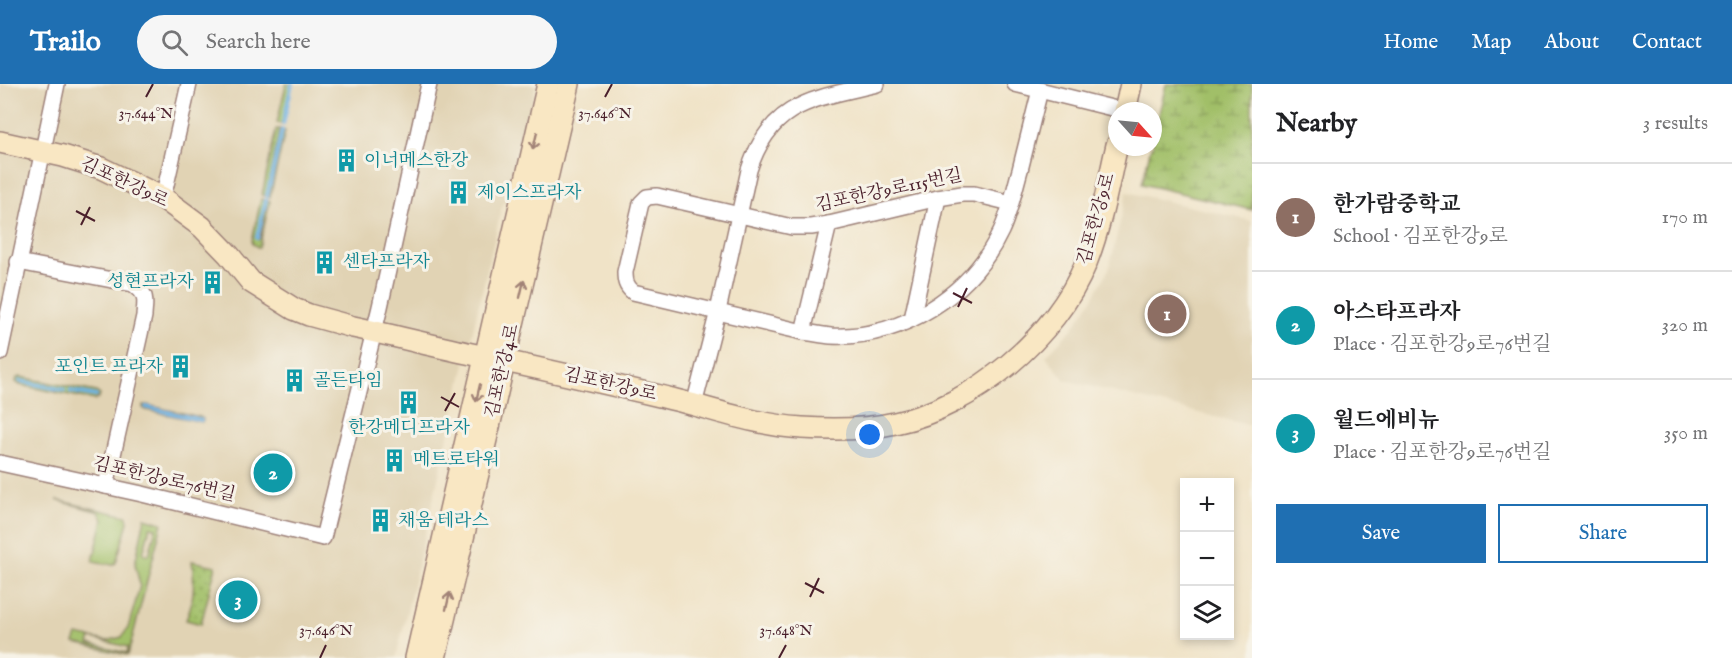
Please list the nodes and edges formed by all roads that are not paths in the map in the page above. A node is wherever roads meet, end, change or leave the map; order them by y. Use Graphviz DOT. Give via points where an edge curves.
graph roads {
  1 [pos="57,84"];
  2 [pos="189,84"];
  3 [pos="429,84"];
  4 [pos="548,84"];
  5 [pos="569,84"];
  6 [pos="877,84"];
  7 [pos="1015,84"];
  8 [pos="1131,84"];
  9 [pos="1040,90"];
  10 [pos="1127,102"];
  11 [pos="1108,107"];
  12 [pos="0,142"];
  13 [pos="42,151"];
  14 [pos="1114,156"];
  15 [pos="163,198"];
  16 [pos="938,198"];
  17 [pos="1011,203"];
  18 [pos="739,215"];
  19 [pos="829,224"];
  20 [pos="18,262"];
  21 [pos="718,311"];
  22 [pos="912,319"];
  23 [pos="373,332"];
  24 [pos="803,332"];
  25 [pos="0,353"];
  26 [pos="496,359"];
  27 [pos="694,405"];
  28 [pos="0,463"];
  29 [pos="106,486"];
  30 [pos="416,658"];
  31 [pos="435,658"];
  1 -- 13 [label="street"];
  2 -- 15 [label="street"];
  3 -- 23 [label="street"];
  4 -- 26 [label="street, 김포한강4로, one-way"];
  26 -- 5 [label="street, 김포한강4로, one-way"];
  6 -- 18 [label="street" via="814,99 777,121 755,151"];
  7 -- 9 [label="street"];
  8 -- 10 [label="street"];
  9 -- 11 [label="street"];
  9 -- 17 [label="street, 김포한강9로115번길"];
  12 -- 13 [label="street, 김포한강9로"];
  13 -- 15 [label="street, 김포한강9로" via="101,168"];
  13 -- 20 [label="street"];
  14 -- 27 [label="street, 김포한강9로" via="1097,231 1073,289 1040,335 1017,358 973,390 932,411 866,428 776,425"];
  15 -- 23 [label="street, 김포한강9로" via="202,227 251,282 280,301 309,315"];
  16 -- 17 [label="street, 김포한강9로115번길" via="974,194"];
  16 -- 19 [label="street, 김포한강9로115번길"];
  16 -- 22 [label="street"];
  17 -- 22 [label="street, 김포한강9로115번길" via="990,252 975,272 937,306"];
  18 -- 19 [label="street, 김포한강9로115번길" via="792,227"];
  18 -- 21 [label="street"];
  18 -- 21 [label="street, 김포한강9로115번길" via="647,197 641,203 625,272 633,292"];
  19 -- 24 [label="street"];
  20 -- 25 [label="street"];
  20 -- 29 [label="street" via="133,284 142,290 144,316"];
  21 -- 24 [label="street, 김포한강9로115번길"];
  21 -- 27 [label="street"];
  22 -- 24 [label="street, 김포한강9로115번길" via="856,334"];
  23 -- 26 [label="street, 김포한강9로"];
  23 -- 29 [label="street, 김포한강9로76번길" via="322,538"];
  26 -- 27 [label="street, 김포한강9로"];
  26 -- 30 [label="street, 김포한강4로, one-way"];
  31 -- 26 [label="street, 김포한강4로, one-way"];
  28 -- 29 [label="street, 김포한강9로76번길"];
}
